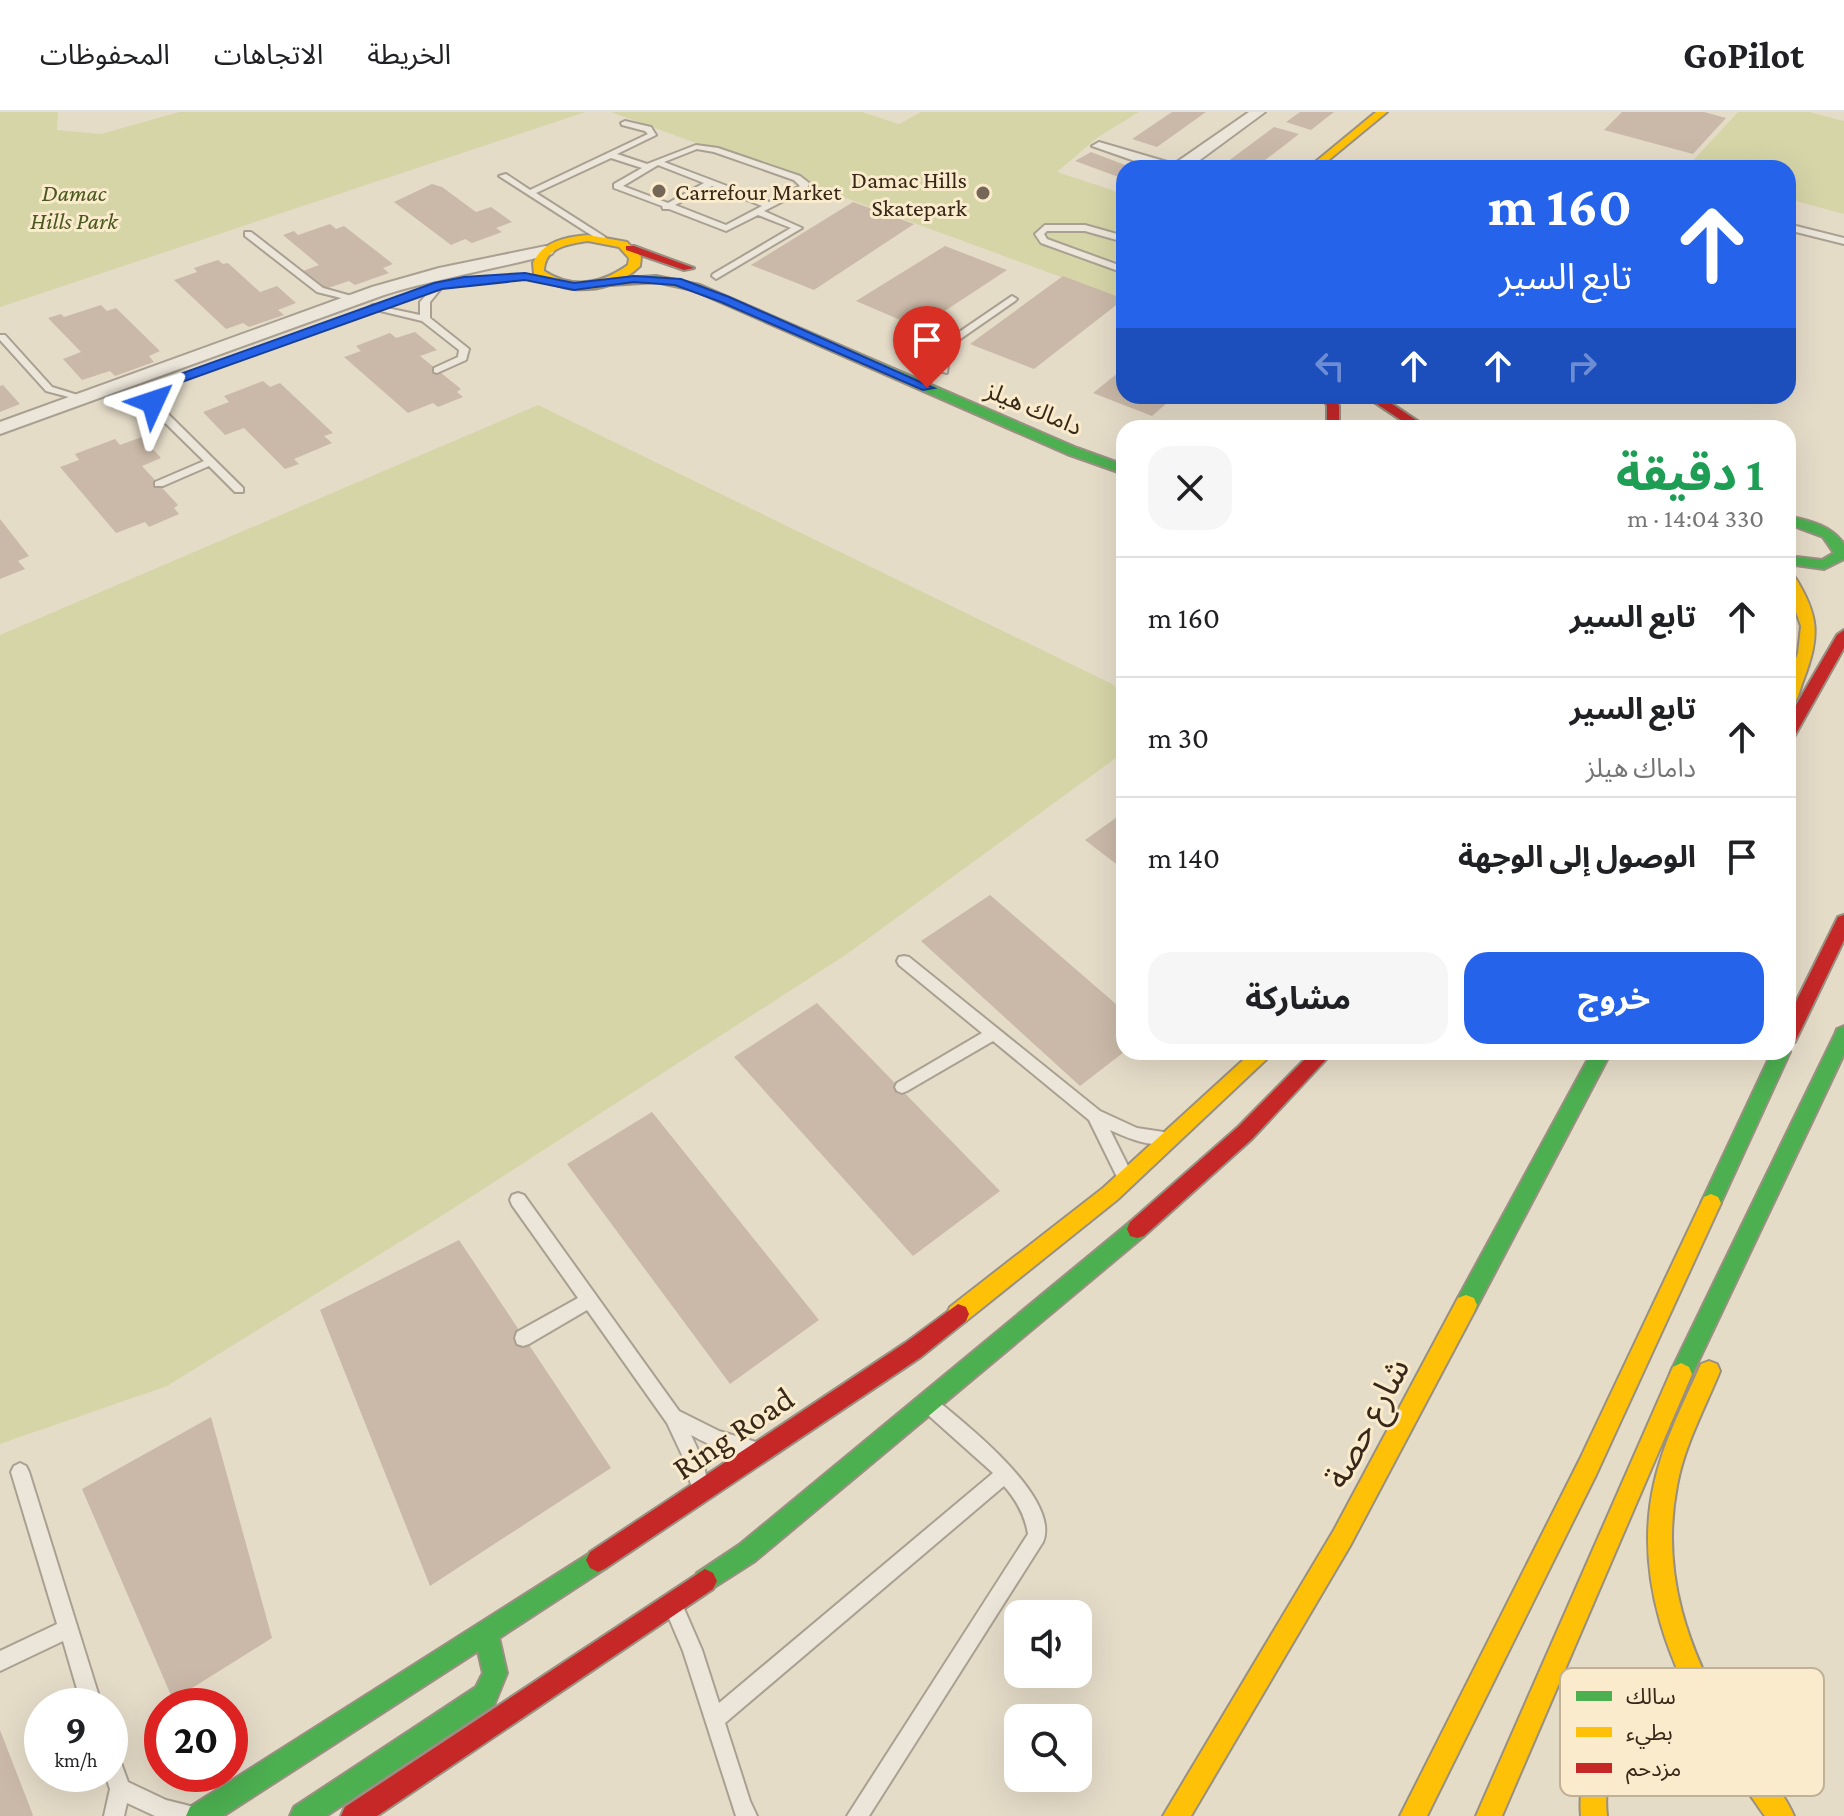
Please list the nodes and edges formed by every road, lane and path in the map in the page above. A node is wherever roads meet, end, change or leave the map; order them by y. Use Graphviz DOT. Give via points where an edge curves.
graph roads {
  1 [pos="1258,112"];
  2 [pos="1390,117"];
  3 [pos="625,123"];
  4 [pos="1099,146"];
  5 [pos="611,155"];
  6 [pos="1145,160"];
  7 [pos="1190,160"];
  8 [pos="1325,160"];
  9 [pos="1350,160"];
  10 [pos="657,162"];
  11 [pos="647,167"];
  12 [pos="503,176"];
  13 [pos="711,183"];
  14 [pos="530,193"];
  15 [pos="771,206"];
  16 [pos="666,207"];
  17 [pos="759,212"];
  18 [pos="563,215"];
  19 [pos="1796,229"];
  20 [pos="248,234"];
  21 [pos="1116,237"];
  22 [pos="602,239"];
  23 [pos="1844,241"];
  24 [pos="553,247"];
  25 [pos="630,248"];
  26 [pos="1116,267"];
  27 [pos="716,276"];
  28 [pos="544,278"];
  29 [pos="611,282"];
  30 [pos="439,286"];
  31 [pos="745,288"];
  32 [pos="320,290"];
  33 [pos="1012,299"];
  34 [pos="365,303"];
  35 [pos="319,313"];
  36 [pos="425,319"];
  37 [pos="2,337"];
  38 [pos="949,343"];
  39 [pos="896,350"];
  40 [pos="437,370"];
  41 [pos="952,374"];
  42 [pos="159,386"];
  43 [pos="49,389"];
  44 [pos="81,399"];
  45 [pos="113,403"];
  46 [pos="1382,404"];
  47 [pos="155,407"];
  48 [pos="45,412"];
  49 [pos="1405,420"];
  50 [pos="0,428"];
  51 [pos="0,444"];
  52 [pos="211,462"];
  53 [pos="1116,467"];
  54 [pos="159,484"];
  55 [pos="239,490"];
  56 [pos="1796,513"];
  57 [pos="1828,513"];
  58 [pos="1796,522"];
  59 [pos="1796,562"];
  60 [pos="1796,587"];
  61 [pos="1844,635"];
  62 [pos="1796,680"];
  63 [pos="1796,713"];
  64 [pos="1844,922"];
  65 [pos="904,961"];
  66 [pos="1796,1021"];
  67 [pos="993,1034"];
  68 [pos="1844,1034"];
  69 [pos="1256,1060"];
  70 [pos="1316,1060"];
  71 [pos="1598,1060"];
  72 [pos="1777,1060"];
  73 [pos="902,1087"];
  74 [pos="1095,1116"];
  75 [pos="1171,1138"];
  76 [pos="1126,1180"];
  77 [pos="1769,1189"];
  78 [pos="518,1200"];
  79 [pos="1746,1283"];
  80 [pos="590,1300"];
  81 [pos="523,1338"];
  82 [pos="1719,1349"];
  83 [pos="929,1405"];
  84 [pos="673,1417"];
  85 [pos="764,1451"];
  86 [pos="20,1472"];
  87 [pos="1004,1475"];
  88 [pos="701,1494"];
  89 [pos="672,1603"];
  90 [pos="67,1629"];
  91 [pos="486,1634"];
  92 [pos="0,1661"];
  93 [pos="1687,1668"];
  94 [pos="86,1688"];
  95 [pos="715,1719"];
  96 [pos="119,1792"];
  97 [pos="126,1792"];
  98 [pos="1765,1796"];
  99 [pos="114,1816"];
  100 [pos="197,1816"];
  101 [pos="303,1816"];
  102 [pos="354,1816"];
  103 [pos="747,1816"];
  104 [pos="857,1816"];
  105 [pos="1176,1816"];
  106 [pos="1413,1816"];
  107 [pos="1489,1816"];
  108 [pos="1781,1816"];
  1 -- 7 [label="street"];
  2 -- 8 [label="street"];
  2 -- 9 [label="street"];
  3 -- 5 [label="lane" via="637,127 642,136"];
  4 -- 6 [label="street"];
  5 -- 11 [label="lane"];
  5 -- 14 [label="lane"];
  10 -- 11 [label="lane"];
  10 -- 13 [label="lane"];
  10 -- 15 [label="lane" via="686,149 707,147 805,183"];
  11 -- 16 [label="lane" via="617,186"];
  12 -- 14 [label="lane"];
  13 -- 15 [label="lane"];
  13 -- 16 [label="lane"];
  14 -- 18 [label="lane"];
  15 -- 17 [label="lane"];
  16 -- 17 [label="lane" via="726,228"];
  17 -- 27 [label="lane" via="798,228"];
  18 -- 22 [label="lane"];
  18 -- 24 [label="lane" via="565,229"];
  19 -- 23 [label="lane"];
  20 -- 32 [label="lane"];
  21 -- 26 [label="lane" via="1068,226 1045,228 1039,234 1044,241"];
  22 -- 24 [label="street"];
  22 -- 25 [label="street"];
  24 -- 28 [label="street" via="537,265"];
  24 -- 34 [label="street" via="439,273"];
  25 -- 27 [label="street"];
  25 -- 29 [label="street" via="634,266"];
  27 -- 31 [label="street"];
  28 -- 29 [label="street, داماك هيلز" via="574,287"];
  28 -- 30 [label="street" via="486,278"];
  29 -- 53 [label="street, داماك هيلز" via="656,279 696,287"];
  30 -- 34 [label="street"];
  30 -- 36 [label="lane" via="425,302"];
  32 -- 34 [label="lane"];
  32 -- 35 [label="lane"];
  33 -- 38 [label="lane"];
  34 -- 35 [label="street"];
  34 -- 36 [label="lane"];
  34 -- 42 [label="street"];
  35 -- 44 [label="street"];
  36 -- 40 [label="lane" via="466,352"];
  37 -- 43 [label="lane"];
  38 -- 39 [label="lane"];
  38 -- 41 [label="lane" via="944,356"];
  39 -- 41 [label="street"];
  42 -- 45 [label="street"];
  42 -- 47 [label="lane"];
  43 -- 44 [label="lane"];
  43 -- 48 [label="lane"];
  44 -- 48 [label="street"];
  45 -- 47 [label="lane"];
  45 -- 51 [label="street"];
  46 -- 49 [label="street"];
  47 -- 52 [label="lane"];
  48 -- 50 [label="street"];
  52 -- 54 [label="lane"];
  52 -- 55 [label="lane"];
  56 -- 57 [label="street"];
  58 -- 59 [label="street" via="1823,530 1841,546 1842,554 1838,561 1815,566"];
  60 -- 62 [label="street" via="1811,613 1813,632"];
  61 -- 63 [label="street"];
  64 -- 66 [label="street"];
  65 -- 67 [label="lane"];
  67 -- 73 [label="lane"];
  67 -- 74 [label="lane"];
  68 -- 77 [label="street"];
  69 -- 75 [label="street, Ring Road"];
  70 -- 83 [label="street" via="1174,1197"];
  71 -- 105 [label="street, شارع حصة" via="1342,1538"];
  72 -- 106 [label="street" via="1588,1467"];
  74 -- 75 [label="lane" via="1135,1134"];
  74 -- 76 [label="lane"];
  75 -- 76 [label="street, Ring Road"];
  76 -- 85 [label="street, Ring Road" via="913,1350"];
  77 -- 79 [label="street"];
  77 -- 107 [label="street" via="1693,1346"];
  78 -- 80 [label="lane"];
  80 -- 81 [label="lane"];
  80 -- 84 [label="lane"];
  82 -- 93 [label="street" via="1665,1488 1660,1553 1672,1627"];
  83 -- 87 [label="lane"];
  83 -- 89 [label="street" via="747,1553"];
  84 -- 85 [label="lane" via="716,1439"];
  84 -- 88 [label="lane"];
  85 -- 88 [label="street, Ring Road"];
  86 -- 90 [label="lane"];
  87 -- 95 [label="lane"];
  87 -- 104 [label="lane" via="1028,1500 1037,1536"];
  88 -- 91 [label="street, Ring Road"];
  89 -- 95 [label="lane"];
  89 -- 102 [label="street"];
  90 -- 92 [label="lane"];
  90 -- 94 [label="lane"];
  91 -- 100 [label="street, Ring Road"];
  91 -- 101 [label="street" via="495,1673 485,1696"];
  95 -- 103 [label="lane"];
  96 -- 99 [label="lane"];
  97 -- 100 [label="lane" via="165,1810"];
  98 -- 108 [label="street"];
}
